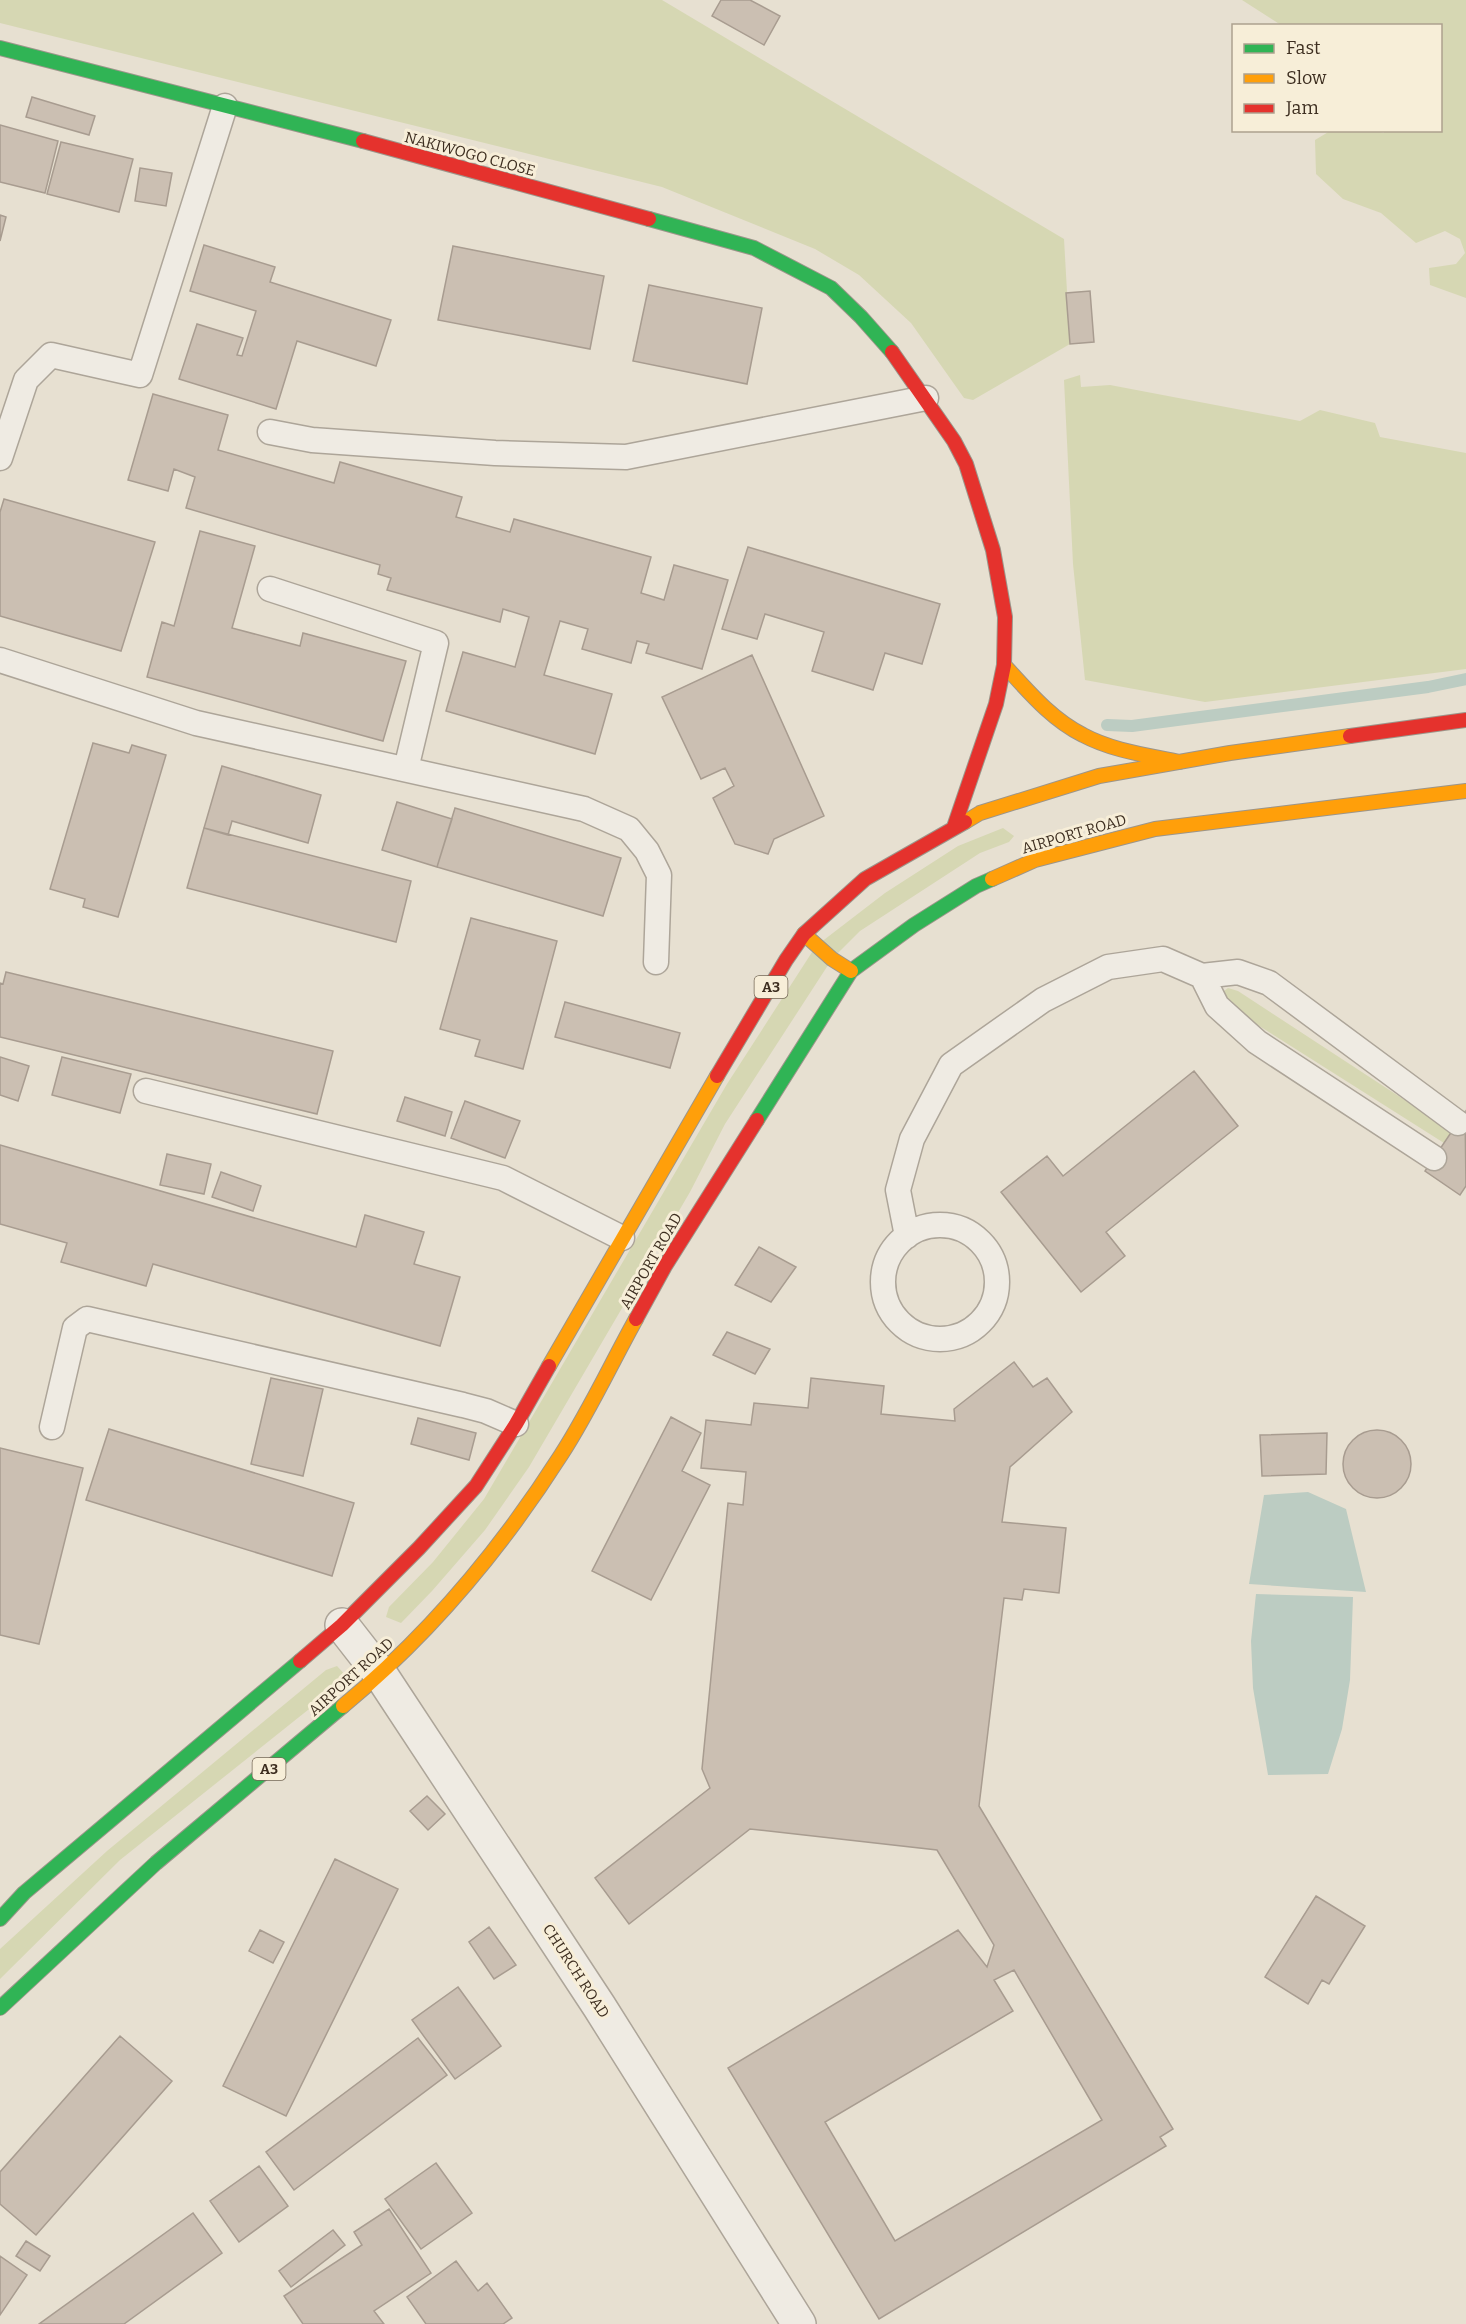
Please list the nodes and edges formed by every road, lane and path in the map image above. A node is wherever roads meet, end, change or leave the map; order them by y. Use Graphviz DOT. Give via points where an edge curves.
graph roads {
  1 [pos="0,48"];
  2 [pos="225,106"];
  3 [pos="926,398"];
  4 [pos="270,432"];
  5 [pos="0,458"];
  6 [pos="270,589"];
  7 [pos="0,660"];
  8 [pos="1004,665"];
  9 [pos="1466,720"];
  10 [pos="1181,762"];
  11 [pos="406,769"];
  12 [pos="1466,791"];
  13 [pos="954,827"];
  14 [pos="804,934"];
  15 [pos="657,962"];
  16 [pos="851,971"];
  17 [pos="1202,976"];
  18 [pos="146,1091"];
  19 [pos="1458,1123"];
  20 [pos="1434,1158"];
  21 [pos="907,1236"];
  22 [pos="622,1238"];
  23 [pos="516,1424"];
  24 [pos="52,1427"];
  25 [pos="342,1625"];
  26 [pos="381,1675"];
  27 [pos="0,1890"];
  28 [pos="24,1893"];
  29 [pos="0,1919"];
  30 [pos="0,2008"];
  31 [pos="799,2324"];
  1 -- 2 [label="main road, NAKIWOGO CLOSE"];
  2 -- 3 [label="main road, NAKIWOGO CLOSE" via="754,248 831,288 897,358"];
  2 -- 5 [label="lane" via="140,375 51,356 26,380"];
  3 -- 4 [label="lane" via="626,458 484,453 312,440"];
  3 -- 8 [label="main road, NAKIWOGO CLOSE" via="966,464 993,550 1005,617"];
  6 -- 11 [label="lane" via="436,643"];
  7 -- 11 [label="lane" via="196,723"];
  8 -- 10 [label="main road" via="1040,704 1076,731 1114,748"];
  8 -- 13 [label="main road, NAKIWOGO CLOSE" via="996,704"];
  9 -- 10 [label="main road, A3"];
  10 -- 13 [label="main road, A3" via="1099,776 980,813"];
  11 -- 15 [label="lane" via="584,809 629,829 647,851 659,875"];
  12 -- 16 [label="main road, AIRPORT ROAD / A3" via="1155,829 1035,860 976,886"];
  13 -- 14 [label="main road, A3" via="865,879"];
  14 -- 16 [label="main road"];
  14 -- 22 [label="main road, A3"];
  16 -- 26 [label="main road, AIRPORT ROAD / A3" via="665,1266 562,1454 501,1542 441,1613"];
  17 -- 19 [label="lane" via="1238,972 1269,983"];
  17 -- 20 [label="lane" via="1217,1006 1257,1042"];
  17 -- 21 [label="lane" via="1163,959 1108,967 1043,1000 951,1065 912,1139 898,1190"];
  18 -- 22 [label="lane" via="503,1178"];
  21 -- 21 [label="lane" via="893,1250 884,1268 888,1308 900,1324 916,1335 935,1340 955,1338 973,1329 988,1315 996,1296 992,1258 981,1241 964,1230 944,1225 925,1227"];
  22 -- 23 [label="main road, A3"];
  23 -- 24 [label="lane" via="463,1405 87,1319 75,1328"];
  23 -- 25 [label="main road, A3" via="476,1486"];
  25 -- 26 [label="street, CHURCH ROAD"];
  25 -- 28 [label="main road, A3"];
  26 -- 30 [label="main road, AIRPORT ROAD / A3" via="156,1863"];
  26 -- 31 [label="street, CHURCH ROAD" via="600,2006"];
  27 -- 28 [label="lane"];
  28 -- 29 [label="main road, A3"];
}
